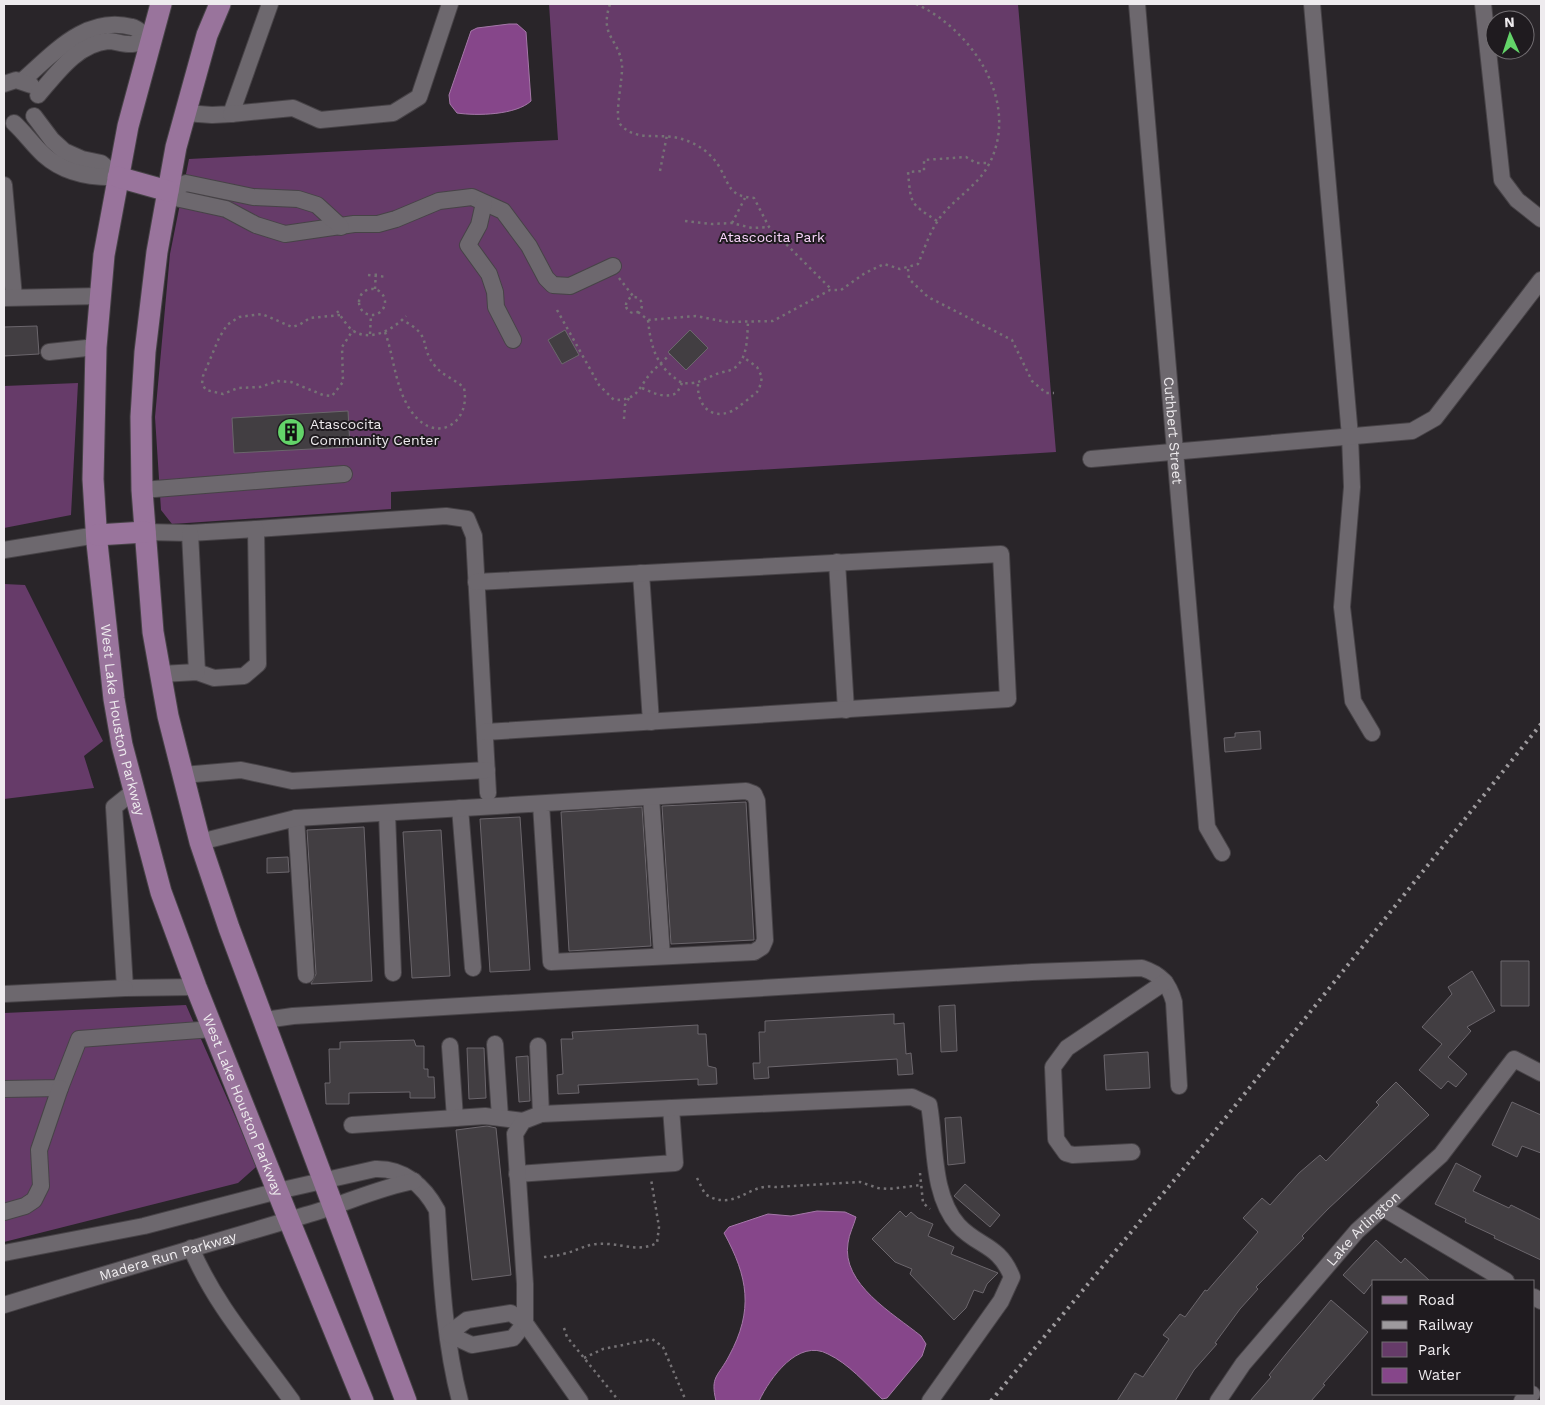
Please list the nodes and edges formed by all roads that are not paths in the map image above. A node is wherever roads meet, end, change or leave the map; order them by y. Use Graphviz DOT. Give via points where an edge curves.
graph roads {
  1 [pos="162,4"];
  2 [pos="220,4"];
  3 [pos="270,4"];
  4 [pos="450,4"];
  5 [pos="1137,4"];
  6 [pos="1312,4"];
  7 [pos="1483,4"];
  8 [pos="151,40"];
  9 [pos="23,80"];
  10 [pos="4,84"];
  11 [pos="38,95"];
  12 [pos="185,112"];
  13 [pos="232,114"];
  14 [pos="34,116"];
  15 [pos="9,121"];
  16 [pos="118,177"];
  17 [pos="4,185"];
  18 [pos="168,190"];
  19 [pos="231,193"];
  20 [pos="484,203"];
  21 [pos="226,209"];
  22 [pos="1541,219"];
  23 [pos="340,227"];
  24 [pos="613,266"];
  25 [pos="1541,280"];
  26 [pos="101,296"];
  27 [pos="9,298"];
  28 [pos="513,340"];
  29 [pos="96,347"];
  30 [pos="49,352"];
  31 [pos="1350,436"];
  32 [pos="1175,452"];
  33 [pos="1091,459"];
  34 [pos="344,474"];
  35 [pos="142,490"];
  36 [pos="256,529"];
  37 [pos="145,532"];
  38 [pos="190,533"];
  39 [pos="97,535"];
  40 [pos="4,550"];
  41 [pos="837,562"];
  42 [pos="641,573"];
  43 [pos="476,582"];
  44 [pos="197,672"];
  45 [pos="161,674"];
  46 [pos="846,710"];
  47 [pos="651,722"];
  48 [pos="485,732"];
  49 [pos="1372,733"];
  50 [pos="487,770"];
  51 [pos="183,775"];
  52 [pos="134,791"];
  53 [pos="488,793"];
  54 [pos="652,797"];
  55 [pos="542,804"];
  56 [pos="460,808"];
  57 [pos="387,813"];
  58 [pos="296,818"];
  59 [pos="200,842"];
  60 [pos="1222,853"];
  61 [pos="662,956"];
  62 [pos="472,968"];
  63 [pos="393,974"];
  64 [pos="306,975"];
  65 [pos="1165,982"];
  66 [pos="196,987"];
  67 [pos="125,988"];
  68 [pos="4,994"];
  69 [pos="265,1020"];
  70 [pos="213,1029"];
  71 [pos="495,1044"];
  72 [pos="450,1046"];
  73 [pos="538,1046"];
  74 [pos="1541,1073"];
  75 [pos="1179,1086"];
  76 [pos="60,1088"];
  77 [pos="4,1089"];
  78 [pos="671,1108"];
  79 [pos="541,1114"];
  80 [pos="500,1117"];
  81 [pos="455,1118"];
  82 [pos="523,1121"];
  83 [pos="352,1125"];
  84 [pos="1132,1152"];
  85 [pos="517,1174"];
  86 [pos="323,1180"];
  87 [pos="414,1181"];
  88 [pos="278,1191"];
  89 [pos="333,1208"];
  90 [pos="1383,1208"];
  91 [pos="4,1212"];
  92 [pos="289,1220"];
  93 [pos="191,1248"];
  94 [pos="4,1253"];
  95 [pos="1504,1280"];
  96 [pos="4,1305"];
  97 [pos="525,1323"];
  98 [pos="448,1334"];
  99 [pos="292,1401"];
  100 [pos="363,1401"];
  101 [pos="406,1401"];
  102 [pos="460,1401"];
  103 [pos="580,1401"];
  104 [pos="930,1401"];
  105 [pos="1218,1401"];
  1 -- 8 [label="main road, West Lake Houston Parkway"];
  2 -- 12 [label="main road"];
  3 -- 13 [label="street"];
  4 -- 13 [label="street" via="419,97 393,113 320,120 293,108"];
  5 -- 32 [label="street, Cuthbert Street"];
  6 -- 31 [label="street"];
  7 -- 22 [label="street" via="1502,180 1517,200"];
  8 -- 9 [label="street" via="134,27 99,25 70,39"];
  8 -- 11 [label="street" via="129,45 108,41 92,45 64,65"];
  8 -- 16 [label="main road, West Lake Houston Parkway"];
  9 -- 10 [label="street"];
  9 -- 11 [label="street"];
  11 -- 14 [label="street"];
  12 -- 13 [label="street"];
  12 -- 18 [label="main road"];
  14 -- 15 [label="street" via="28,120"];
  14 -- 16 [label="street" via="64,151 101,163"];
  15 -- 16 [label="street" via="58,166 99,177"];
  16 -- 18 [label="main road"];
  16 -- 26 [label="main road, West Lake Houston Parkway" via="104,255"];
  17 -- 27 [label="street"];
  18 -- 19 [label="street" via="186,183"];
  18 -- 21 [label="street" via="180,199"];
  18 -- 35 [label="main road" via="156,252 145,352 141,418"];
  19 -- 21 [label="street"];
  19 -- 23 [label="street" via="253,198 298,199 317,205"];
  20 -- 23 [label="street" via="472,197 456,198 439,201 396,220"];
  20 -- 24 [label="street" via="503,211 553,285 570,286"];
  20 -- 28 [label="street" via="468,245 489,274 496,307"];
  21 -- 23 [label="street" via="256,225 285,234"];
  25 -- 31 [label="street" via="1435,418 1412,431"];
  26 -- 27 [label="street"];
  26 -- 29 [label="main road, West Lake Houston Parkway"];
  29 -- 30 [label="street"];
  29 -- 39 [label="main road, West Lake Houston Parkway" via="93,479"];
  31 -- 32 [label="street"];
  31 -- 49 [label="street" via="1352,487 1342,608 1353,701"];
  32 -- 33 [label="street"];
  32 -- 60 [label="street, Cuthbert Street" via="1207,827"];
  34 -- 35 [label="street"];
  35 -- 37 [label="main road"];
  36 -- 38 [label="street"];
  36 -- 43 [label="street" via="446,516 467,519 474,536"];
  36 -- 44 [label="street" via="258,664 244,676 214,678"];
  37 -- 38 [label="street"];
  37 -- 39 [label="main road"];
  37 -- 45 [label="main road" via="153,632"];
  38 -- 44 [label="street"];
  39 -- 40 [label="street"];
  39 -- 52 [label="main road, West Lake Houston Parkway" via="114,699"];
  41 -- 42 [label="street"];
  41 -- 46 [label="street"];
  41 -- 46 [label="street" via="1001,554 1008,700"];
  42 -- 43 [label="street"];
  42 -- 47 [label="street"];
  43 -- 48 [label="street"];
  44 -- 45 [label="street"];
  45 -- 51 [label="main road"];
  46 -- 47 [label="street"];
  47 -- 48 [label="street"];
  48 -- 50 [label="street"];
  50 -- 51 [label="street" via="292,781 241,770"];
  50 -- 53 [label="street"];
  51 -- 59 [label="main road"];
  52 -- 66 [label="main road, West Lake Houston Parkway" via="161,892"];
  52 -- 67 [label="street" via="114,807"];
  54 -- 55 [label="street"];
  54 -- 61 [label="street"];
  54 -- 61 [label="street" via="746,791 754,794 757,801 765,940 762,947 754,952"];
  55 -- 56 [label="street"];
  55 -- 61 [label="street" via="551,962"];
  56 -- 57 [label="street"];
  56 -- 62 [label="street"];
  57 -- 58 [label="street"];
  57 -- 63 [label="street"];
  58 -- 59 [label="street"];
  58 -- 64 [label="street"];
  59 -- 69 [label="main road"];
  65 -- 69 [label="street" via="1154,972 1125,967"];
  65 -- 75 [label="street" via="1174,1002"];
  65 -- 84 [label="street" via="1067,1048 1053,1067 1056,1139 1066,1152 1073,1155"];
  66 -- 67 [label="street"];
  66 -- 70 [label="main road, West Lake Houston Parkway"];
  67 -- 68 [label="street"];
  69 -- 86 [label="main road"];
  70 -- 76 [label="street" via="79,1039"];
  70 -- 88 [label="main road, West Lake Houston Parkway"];
  71 -- 80 [label="street"];
  72 -- 81 [label="street"];
  73 -- 79 [label="street"];
  74 -- 90 [label="street, Lake Arlington" via="1514,1058 1441,1155"];
  76 -- 77 [label="street"];
  76 -- 91 [label="street" via="39,1150 41,1186 30,1203"];
  78 -- 79 [label="street"];
  78 -- 85 [label="street" via="675,1163"];
  78 -- 104 [label="street" via="912,1097 928,1104 944,1206 959,1226 1006,1262 1012,1277 1001,1301"];
  79 -- 82 [label="street"];
  80 -- 81 [label="street"];
  80 -- 82 [label="street"];
  81 -- 83 [label="street"];
  82 -- 85 [label="street" via="514,1134"];
  85 -- 97 [label="street"];
  86 -- 87 [label="street" via="389,1168"];
  86 -- 88 [label="street"];
  86 -- 89 [label="main road"];
  87 -- 89 [label="street, Madera Run Parkway" via="393,1185"];
  87 -- 98 [label="street" via="430,1196 437,1210"];
  88 -- 92 [label="main road, West Lake Houston Parkway"];
  88 -- 94 [label="street" via="144,1226"];
  89 -- 92 [label="street, Madera Run Parkway"];
  89 -- 101 [label="main road"];
  90 -- 95 [label="street"];
  90 -- 105 [label="street, Lake Arlington" via="1357,1231 1256,1349"];
  92 -- 93 [label="street, Madera Run Parkway"];
  92 -- 100 [label="main road, West Lake Houston Parkway"];
  93 -- 96 [label="street, Madera Run Parkway"];
  93 -- 99 [label="street" via="214,1295"];
  97 -- 98 [label="street" via="510,1313 467,1320"];
  97 -- 98 [label="street" via="513,1338 472,1345"];
  97 -- 103 [label="street"];
  98 -- 102 [label="street"];
}
